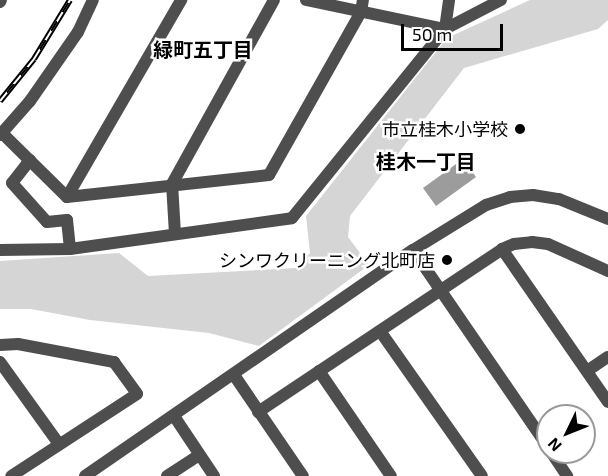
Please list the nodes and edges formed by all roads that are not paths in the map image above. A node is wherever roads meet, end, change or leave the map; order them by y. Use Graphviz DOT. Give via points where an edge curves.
graph roads {
  1 [pos="93,0"];
  2 [pos="180,0"];
  3 [pos="274,0"];
  4 [pos="306,0"];
  5 [pos="449,0"];
  6 [pos="501,0"];
  7 [pos="362,6"];
  8 [pos="446,29"];
  9 [pos="1,134"];
  10 [pos="30,160"];
  11 [pos="172,184"];
  12 [pos="67,197"];
  13 [pos="608,219"];
  14 [pos="175,234"];
  15 [pos="70,249"];
  16 [pos="413,249"];
  17 [pos="502,249"];
  18 [pos="0,250"];
  19 [pos="608,271"];
  20 [pos="442,289"];
  21 [pos="380,331"];
  22 [pos="0,345"];
  23 [pos="608,357"];
  24 [pos="0,362"];
  25 [pos="319,371"];
  26 [pos="587,371"];
  27 [pos="234,375"];
  28 [pos="608,402"];
  29 [pos="258,412"];
  30 [pos="174,416"];
  31 [pos="536,429"];
  32 [pos="59,444"];
  33 [pos="199,455"];
  34 [pos="11,476"];
  35 [pos="85,476"];
  36 [pos="167,476"];
  37 [pos="214,476"];
  38 [pos="303,476"];
  39 [pos="391,476"];
  40 [pos="482,476"];
  1 -- 9 [label="street" via="78,32 30,101"];
  2 -- 12 [label="street"];
  3 -- 11 [label="street"];
  4 -- 7 [label="street"];
  5 -- 8 [label="street"];
  6 -- 8 [label="street"];
  7 -- 8 [label="street"];
  7 -- 11 [label="street" via="269,175"];
  8 -- 14 [label="street" via="292,219"];
  9 -- 10 [label="street"];
  10 -- 12 [label="street"];
  10 -- 15 [label="street" via="12,183 47,222 67,220"];
  11 -- 12 [label="street"];
  11 -- 14 [label="street"];
  13 -- 16 [label="street" via="559,199 510,196 486,205"];
  14 -- 15 [label="street"];
  15 -- 18 [label="street"];
  16 -- 20 [label="street"];
  16 -- 27 [label="street"];
  17 -- 19 [label="street" via="532,242 549,244"];
  17 -- 20 [label="street"];
  17 -- 26 [label="street"];
  20 -- 21 [label="street"];
  20 -- 31 [label="street"];
  21 -- 25 [label="street"];
  21 -- 40 [label="street"];
  22 -- 32 [label="street" via="18,344 114,362 137,394"];
  23 -- 26 [label="street"];
  24 -- 32 [label="street"];
  25 -- 29 [label="street"];
  25 -- 39 [label="street"];
  26 -- 28 [label="street"];
  27 -- 29 [label="street"];
  27 -- 30 [label="street"];
  29 -- 38 [label="street"];
  30 -- 33 [label="street"];
  30 -- 35 [label="street"];
  32 -- 34 [label="street"];
  33 -- 36 [label="street"];
  33 -- 37 [label="street"];
}
